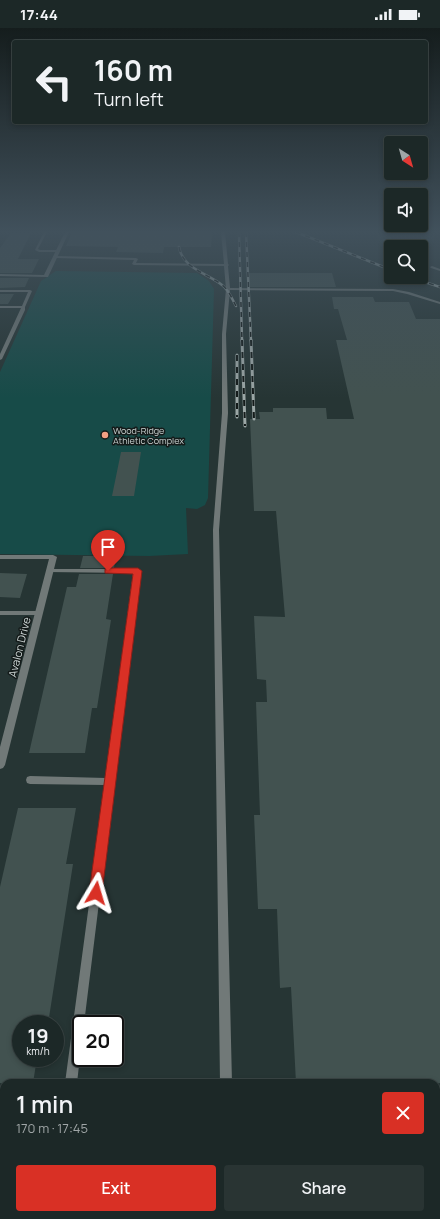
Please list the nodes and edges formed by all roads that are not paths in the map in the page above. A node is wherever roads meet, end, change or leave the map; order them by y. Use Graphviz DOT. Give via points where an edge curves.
graph roads {
  1 [pos="228,289"];
  2 [pos="0,291"];
  3 [pos="440,303"];
  4 [pos="0,307"];
  5 [pos="23,307"];
  6 [pos="0,359"];
  7 [pos="0,557"];
  8 [pos="49,572"];
  9 [pos="0,613"];
  10 [pos="39,613"];
  11 [pos="4,734"];
  12 [pos="0,766"];
  13 [pos="30,780"];
  14 [pos="110,782"];
  15 [pos="72,1079"];
  16 [pos="226,1079"];
  1 -- 3 [label="lane" via="393,290"];
  1 -- 16 [label="lane" via="224,334 225,413 216,530"];
  2 -- 5 [label="lane" via="30,291"];
  4 -- 5 [label="lane"];
  5 -- 6 [label="lane"];
  7 -- 8 [label="street, Avalon Drive" via="53,557"];
  8 -- 10 [label="street, Avalon Drive"];
  8 -- 14 [label="lane" via="138,571"];
  9 -- 10 [label="lane"];
  10 -- 11 [label="street, Avalon Drive"];
  11 -- 12 [label="street, Avalon Drive"];
  13 -- 14 [label="lane"];
  14 -- 15 [label="lane"];
}
